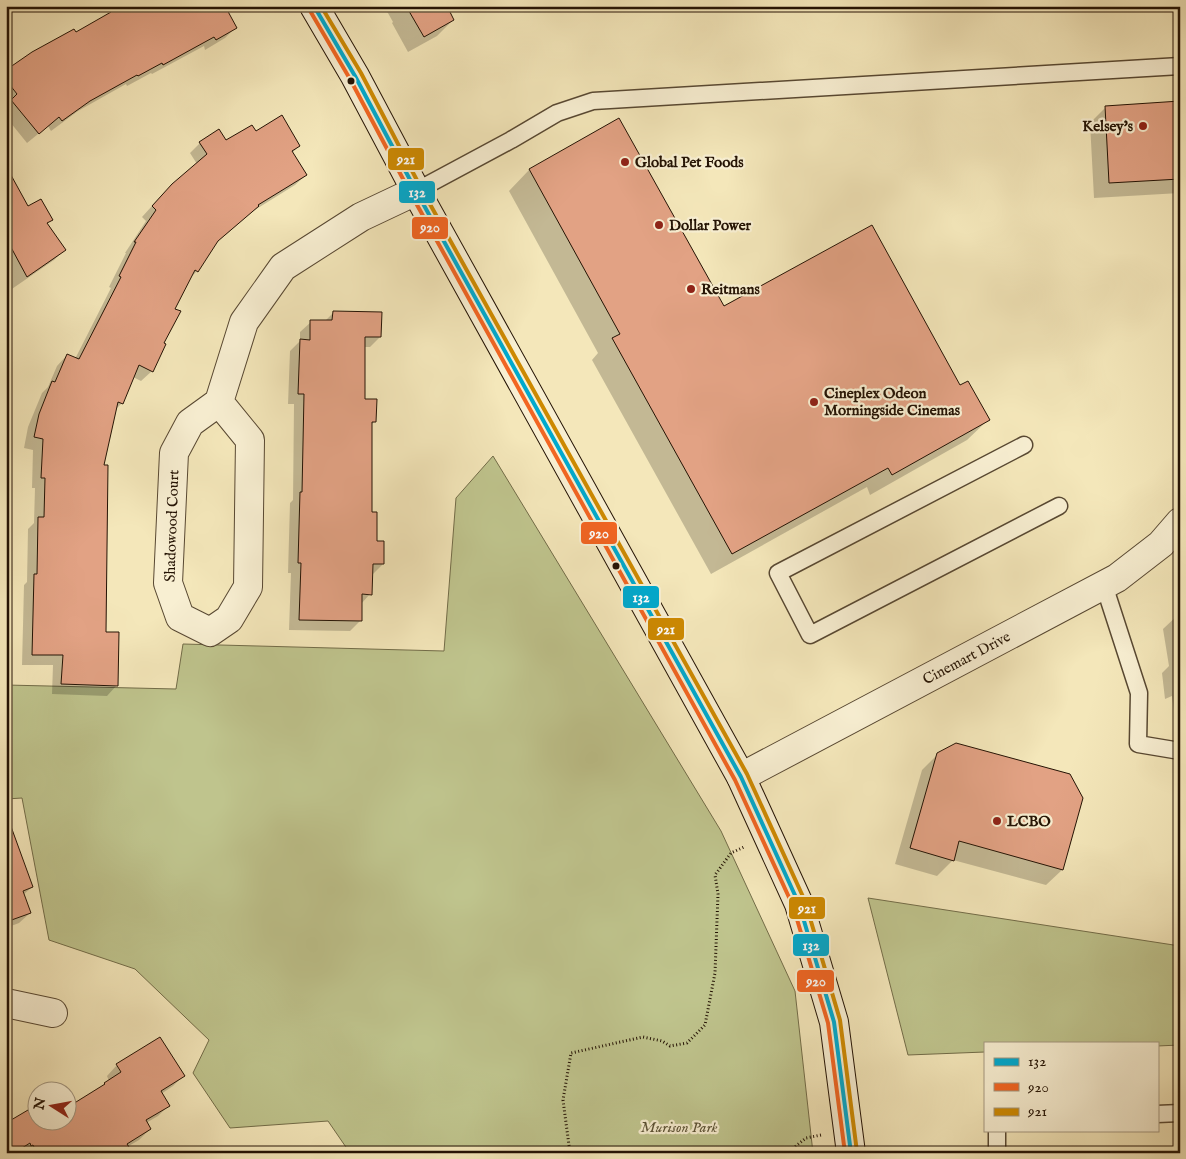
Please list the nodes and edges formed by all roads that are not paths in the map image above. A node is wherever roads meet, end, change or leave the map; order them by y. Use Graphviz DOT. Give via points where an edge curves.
graph roads {
  1 [pos="314,6"];
  2 [pos="1180,66"];
  3 [pos="416,191"];
  4 [pos="219,402"];
  5 [pos="1024,446"];
  6 [pos="1059,506"];
  7 [pos="1180,522"];
  8 [pos="1104,585"];
  9 [pos="1180,751"];
  10 [pos="741,777"];
  11 [pos="6,1003"];
  12 [pos="53,1013"];
  13 [pos="1180,1113"];
  14 [pos="1158,1114"];
  15 [pos="997,1132"];
  16 [pos="851,1153"];
  17 [pos="997,1153"];
  1 -- 3 [label="street"];
  2 -- 3 [label="lane" via="593,101 557,113"];
  3 -- 4 [label="street" via="361,217 283,267 244,322"];
  3 -- 10 [label="street"];
  4 -- 4 [label="street, Shadowood Court" via="250,440 248,587 229,619 210,632 180,618 168,583 174,453 190,423"];
  5 -- 6 [label="lane" via="778,573 810,635"];
  7 -- 8 [label="street, Cinemart Drive" via="1161,544"];
  8 -- 9 [label="lane" via="1138,692 1138,744"];
  8 -- 10 [label="street, Cinemart Drive"];
  10 -- 16 [label="street" via="798,904 834,1022"];
  11 -- 12 [label="street"];
  13 -- 14 [label="lane"];
  15 -- 17 [label="lane"];
}
